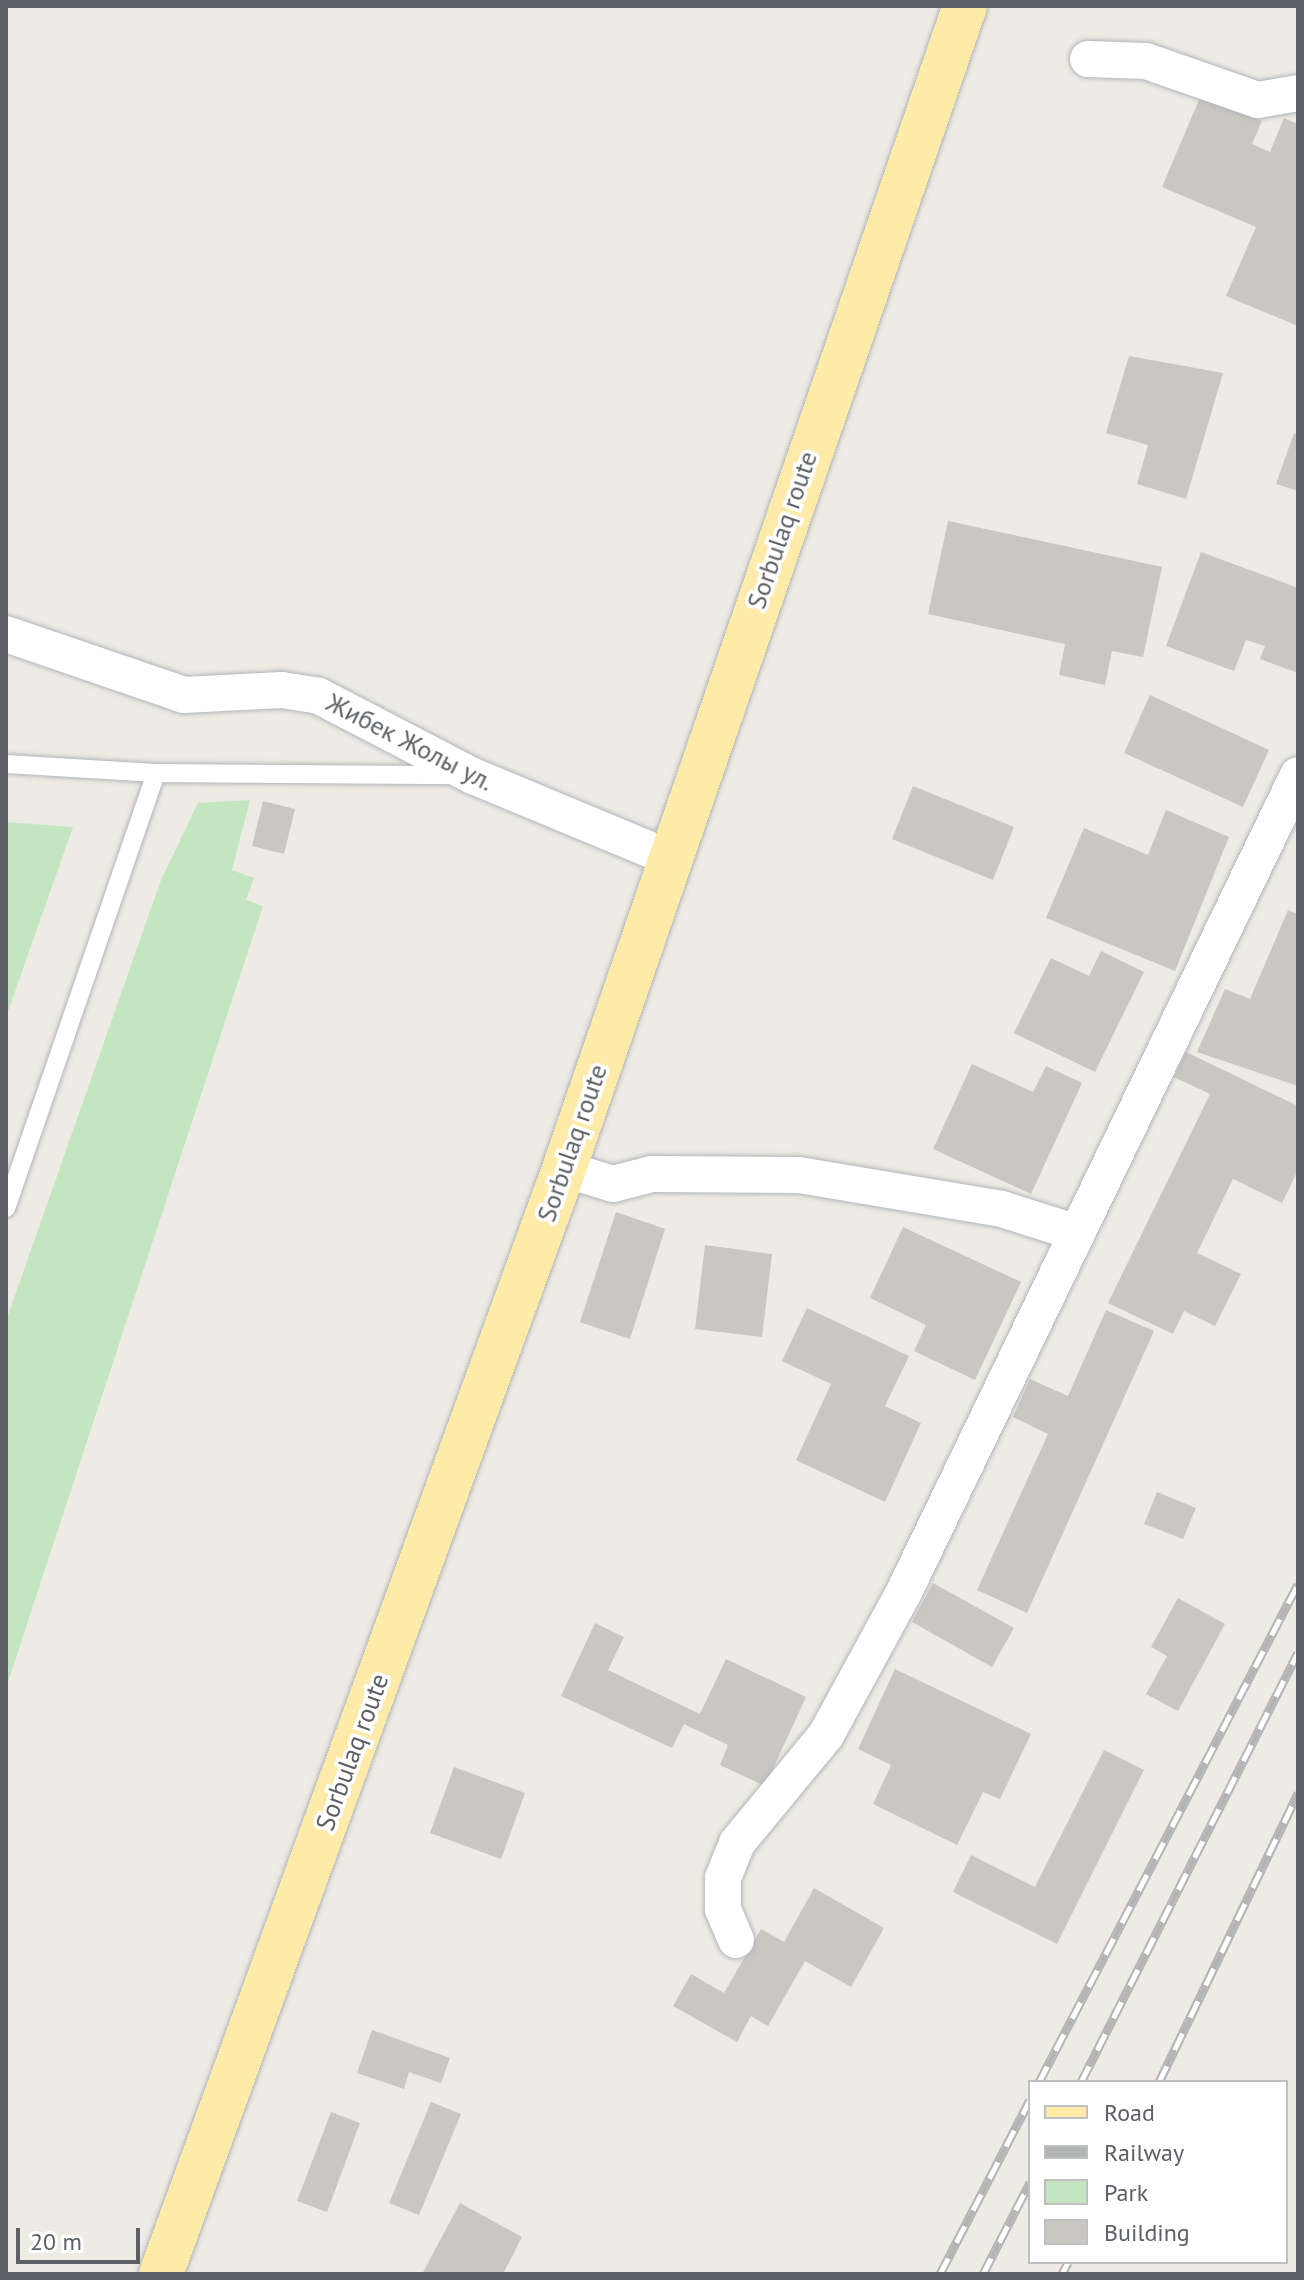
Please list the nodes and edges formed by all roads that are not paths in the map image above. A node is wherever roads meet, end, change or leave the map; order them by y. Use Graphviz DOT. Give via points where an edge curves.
graph roads {
  1 [pos="965,6"];
  2 [pos="1088,59"];
  3 [pos="1298,93"];
  4 [pos="6,634"];
  5 [pos="6,764"];
  6 [pos="156,773"];
  7 [pos="1298,775"];
  8 [pos="473,776"];
  9 [pos="668,857"];
  10 [pos="564,1169"];
  11 [pos="6,1208"];
  12 [pos="1077,1233"];
  13 [pos="736,1940"];
  14 [pos="161,2274"];
  1 -- 9 [label="main road, Sorbulaq route"];
  2 -- 3 [label="street" via="1146,61 1258,100"];
  4 -- 8 [label="street, Жибек Жолы ул." via="184,695 282,690 319,696"];
  5 -- 6 [label="lane"];
  6 -- 8 [label="lane"];
  6 -- 11 [label="lane"];
  7 -- 12 [label="street"];
  8 -- 9 [label="street, Жибек Жолы ул."];
  9 -- 10 [label="main road, Sorbulaq route"];
  10 -- 12 [label="street" via="613,1184 652,1174 813,1176 1002,1209"];
  10 -- 14 [label="main road, Sorbulaq route"];
  12 -- 13 [label="street" via="903,1594 826,1735 737,1843 723,1878 723,1909"];
}
